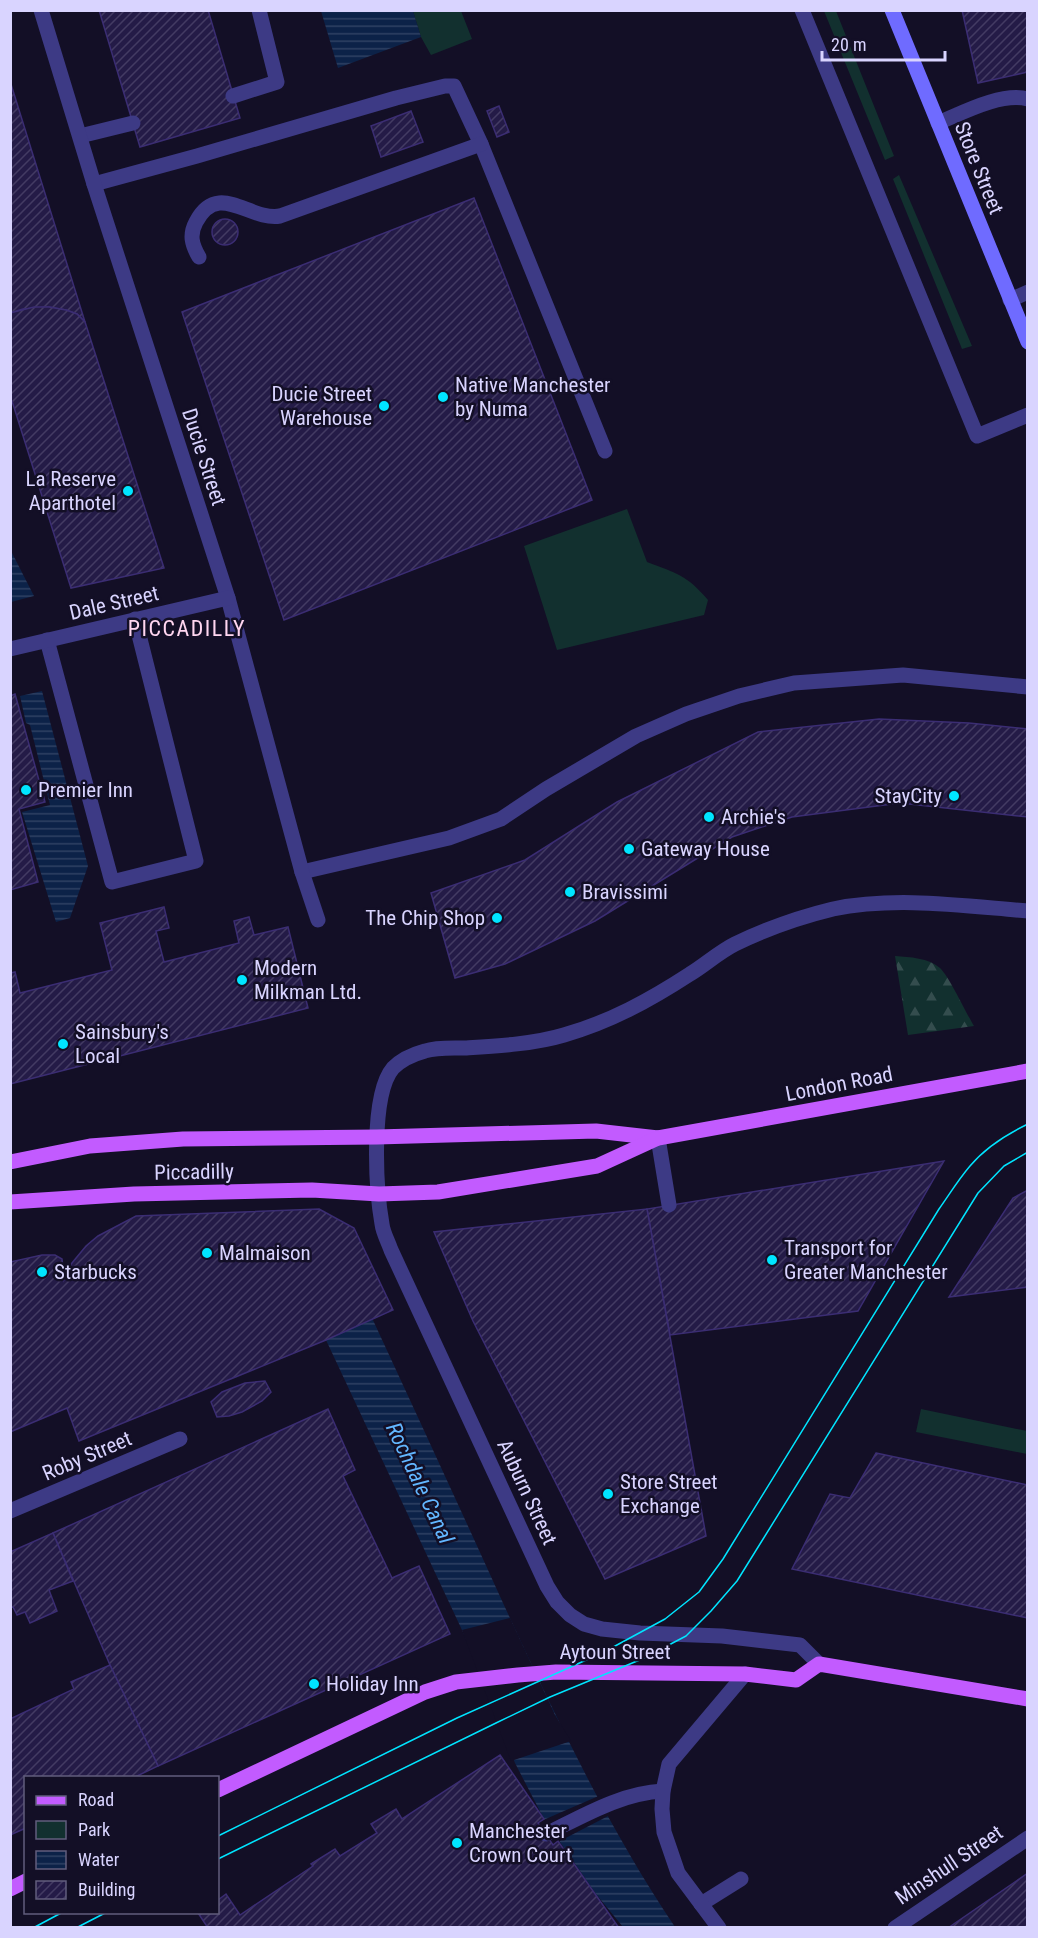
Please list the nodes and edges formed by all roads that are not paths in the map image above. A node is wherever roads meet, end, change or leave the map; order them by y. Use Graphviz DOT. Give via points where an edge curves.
graph roads {
  1 [pos="41,10"];
  2 [pos="259,10"];
  3 [pos="802,10"];
  4 [pos="892,10"];
  5 [pos="233,96"];
  6 [pos="1028,99"];
  7 [pos="133,123"];
  8 [pos="938,123"];
  9 [pos="80,136"];
  10 [pos="481,144"];
  11 [pos="94,184"];
  12 [pos="199,257"];
  13 [pos="1028,292"];
  14 [pos="1010,300"];
  15 [pos="1028,342"];
  16 [pos="1028,415"];
  17 [pos="605,451"];
  18 [pos="228,598"];
  19 [pos="135,619"];
  20 [pos="47,640"];
  21 [pos="10,649"];
  22 [pos="1028,687"];
  23 [pos="302,872"];
  24 [pos="1028,911"];
  25 [pos="318,920"];
  26 [pos="1028,1071"];
  27 [pos="377,1137"];
  28 [pos="658,1138"];
  29 [pos="10,1162"];
  30 [pos="379,1194"];
  31 [pos="10,1202"];
  32 [pos="669,1205"];
  33 [pos="180,1439"];
  34 [pos="10,1511"];
  35 [pos="819,1664"];
  36 [pos="745,1674"];
  37 [pos="1028,1699"];
  38 [pos="219,1790"];
  39 [pos="663,1791"];
  40 [pos="546,1834"];
  41 [pos="1028,1838"];
  42 [pos="741,1879"];
  43 [pos="24,1882"];
  44 [pos="10,1889"];
  45 [pos="701,1904"];
  46 [pos="719,1928"];
  47 [pos="895,1928"];
  1 -- 9 [label="street, Ducie Street"];
  2 -- 5 [label="street" via="277,82"];
  3 -- 16 [label="street" via="976,436"];
  4 -- 8 [label="street, Store Street"];
  6 -- 8 [label="street" via="997,100"];
  7 -- 9 [label="street"];
  8 -- 14 [label="street, Store Street"];
  9 -- 11 [label="street, Ducie Street"];
  10 -- 11 [label="street" via="456,88 448,85"];
  10 -- 12 [label="street" via="280,216 229,203 214,204 200,215 192,230"];
  10 -- 17 [label="street"];
  11 -- 18 [label="street, Ducie Street"];
  13 -- 14 [label="street"];
  14 -- 15 [label="street, Store Street"];
  18 -- 19 [label="street, Dale Street"];
  18 -- 23 [label="street, Ducie Street"];
  19 -- 20 [label="street, Dale Street"];
  19 -- 20 [label="street" via="196,861 112,882"];
  20 -- 21 [label="street, Dale Street"];
  22 -- 23 [label="street" via="903,675 794,683 739,696 636,736 501,819 449,838"];
  23 -- 25 [label="street, Ducie Street"];
  24 -- 27 [label="street" via="884,904 817,913 775,926 734,945 651,999 602,1024 531,1041 426,1050 413,1055 394,1067 385,1085"];
  26 -- 28 [label="main road, London Road"];
  27 -- 28 [label="main road, London Road" via="596,1131"];
  27 -- 29 [label="main road, Piccadilly" via="172,1140 90,1146"];
  27 -- 30 [label="street, Auburn Street"];
  28 -- 30 [label="main road, London Road" via="597,1166 438,1192"];
  28 -- 32 [label="street"];
  30 -- 31 [label="main road, Piccadilly" via="312,1190 134,1194"];
  30 -- 35 [label="street, Auburn Street" via="382,1226 391,1250 557,1602 584,1624 602,1629 800,1645"];
  33 -- 34 [label="street, Roby Street"];
  35 -- 36 [label="main road, Aytoun Street" via="796,1680"];
  35 -- 37 [label="main road"];
  36 -- 38 [label="main road, Aytoun Street" via="556,1672 456,1682 425,1692"];
  36 -- 39 [label="street" via="669,1764"];
  39 -- 40 [label="street" via="615,1801"];
  39 -- 45 [label="street" via="664,1832 678,1873"];
  41 -- 47 [label="street, Minshull Street"];
  42 -- 45 [label="street"];
  43 -- 44 [label="main road"];
  45 -- 46 [label="street"];
}
